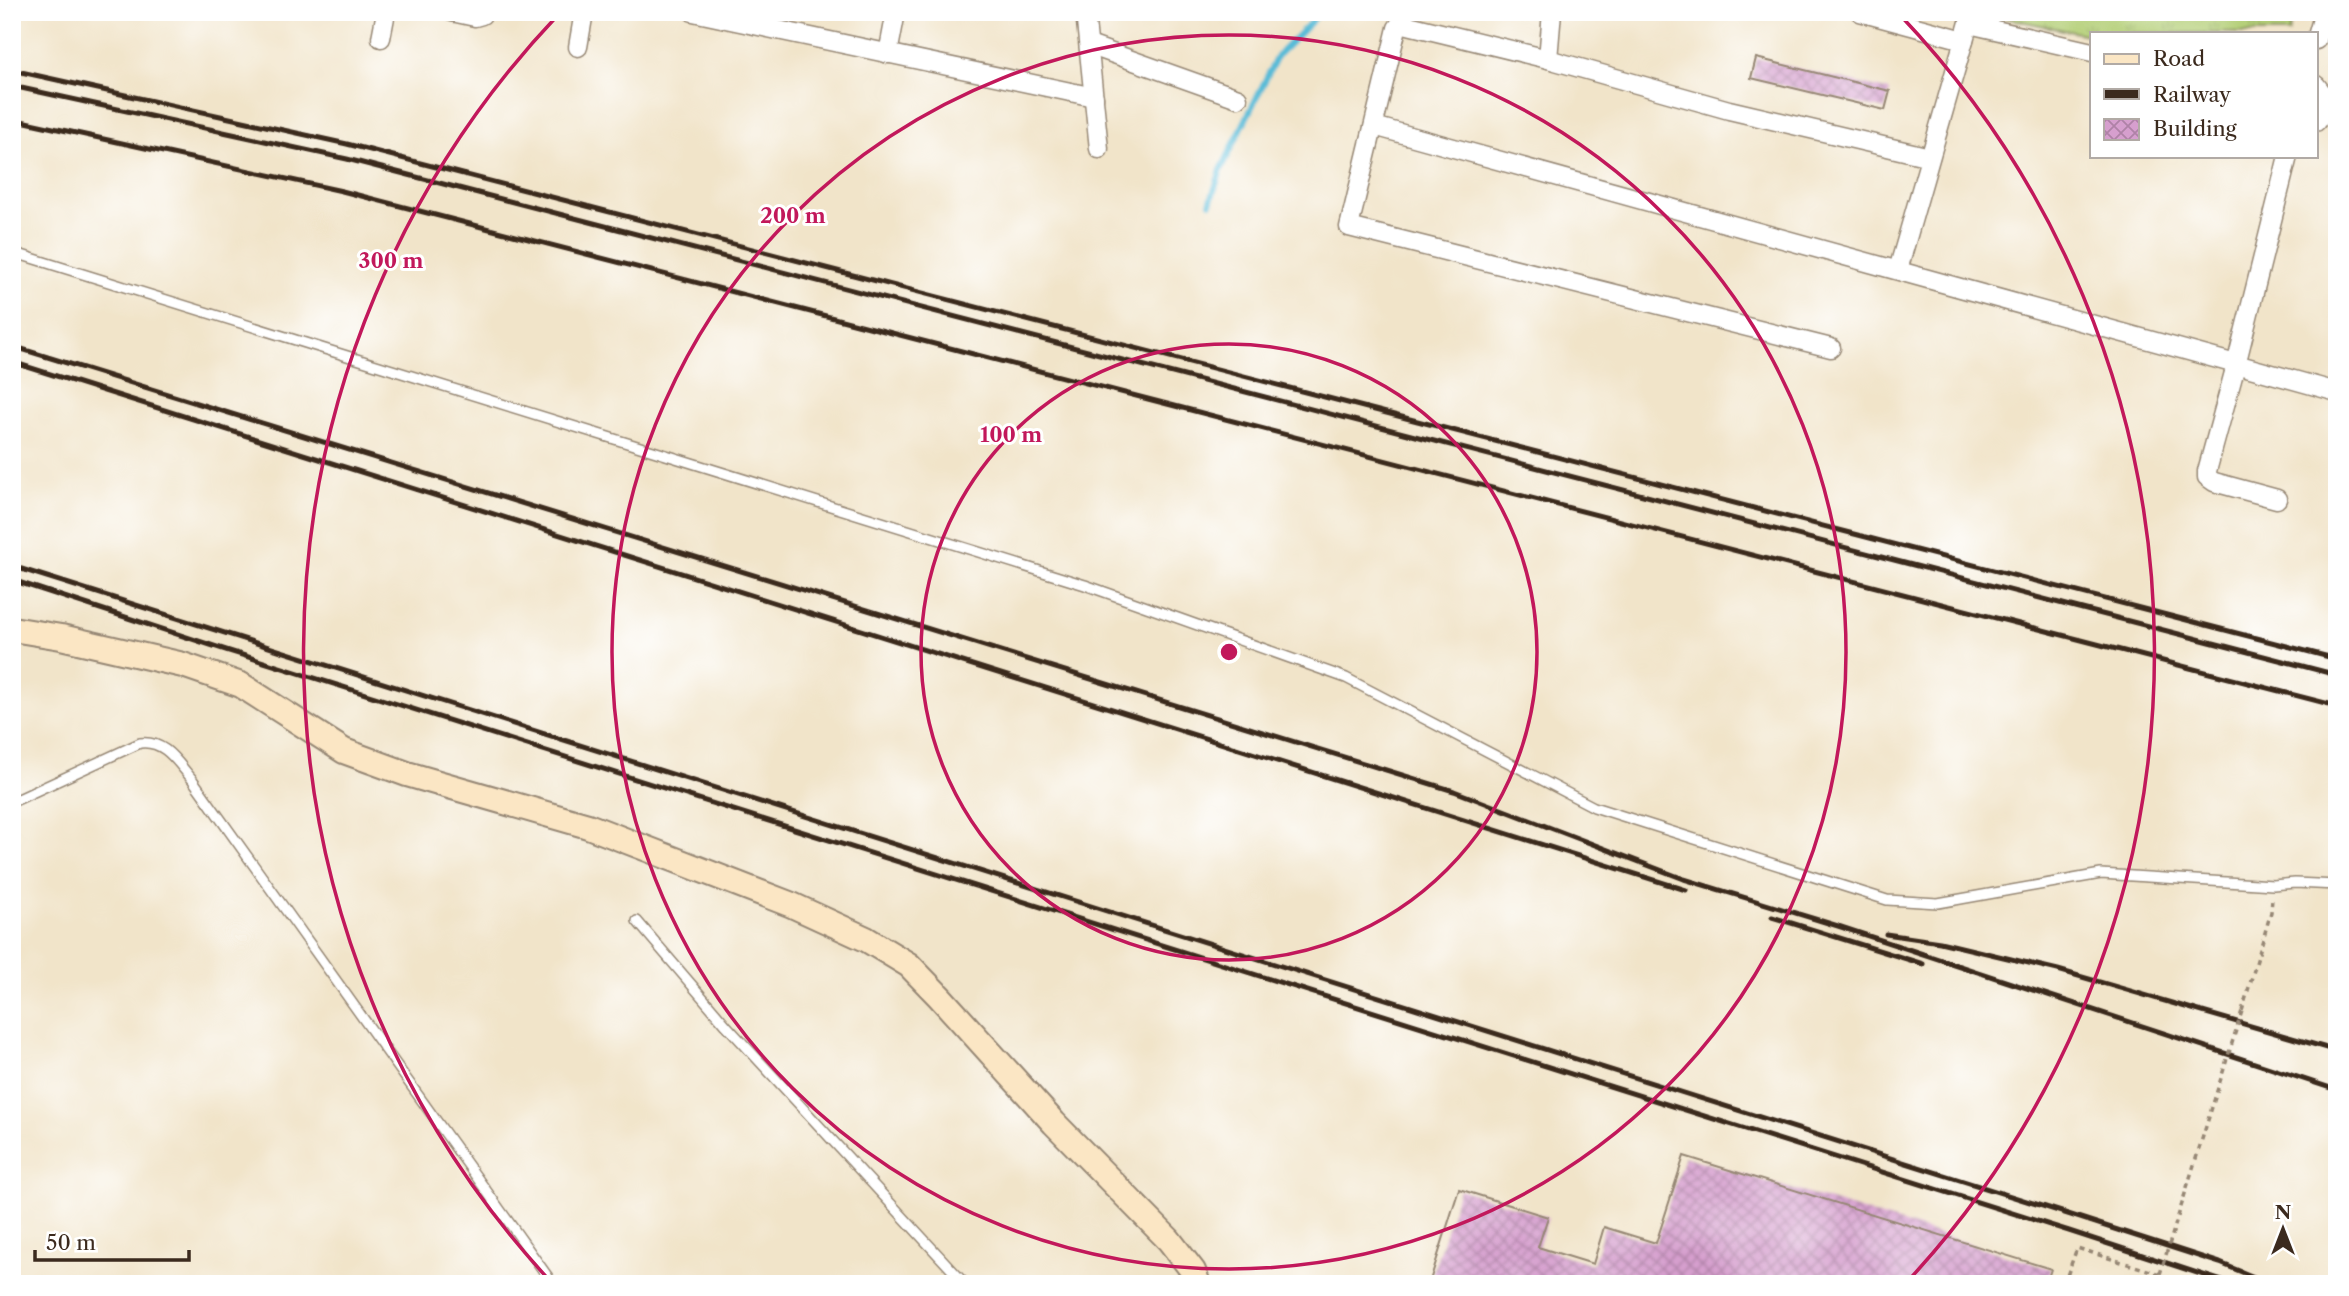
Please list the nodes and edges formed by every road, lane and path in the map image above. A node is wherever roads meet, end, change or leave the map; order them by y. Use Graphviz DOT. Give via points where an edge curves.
graph roads {
  1 [pos="386,12"];
  2 [pos="452,12"];
  3 [pos="484,12"];
  4 [pos="584,12"];
  5 [pos="693,12"];
  6 [pos="896,12"];
  7 [pos="1085,12"];
  8 [pos="1552,12"];
  9 [pos="1860,12"];
  10 [pos="2324,12"];
  11 [pos="753,19"];
  12 [pos="1968,25"];
  13 [pos="2318,33"];
  14 [pos="381,38"];
  15 [pos="1089,46"];
  16 [pos="578,47"];
  17 [pos="2090,52"];
  18 [pos="888,54"];
  19 [pos="1548,60"];
  20 [pos="2318,88"];
  21 [pos="1086,95"];
  22 [pos="1238,98"];
  23 [pos="2326,113"];
  24 [pos="1374,126"];
  25 [pos="1099,149"];
  26 [pos="1930,157"];
  27 [pos="2288,158"];
  28 [pos="12,251"];
  29 [pos="1898,270"];
  30 [pos="1831,348"];
  31 [pos="2236,365"];
  32 [pos="2337,392"];
  33 [pos="2277,499"];
  34 [pos="12,629"];
  35 [pos="12,802"];
  36 [pos="2273,885"];
  37 [pos="2337,885"];
  38 [pos="637,921"];
  39 [pos="554,1284"];
  40 [pos="965,1284"];
  41 [pos="1198,1284"];
  42 [pos="2064,1284"];
  1 -- 14 [label="street"];
  2 -- 3 [label="street" via="475,17"];
  4 -- 16 [label="street"];
  5 -- 11 [label="street"];
  6 -- 18 [label="street"];
  7 -- 15 [label="street"];
  8 -- 19 [label="street"];
  9 -- 12 [label="street"];
  10 -- 13 [label="street"];
  11 -- 18 [label="street"];
  12 -- 17 [label="street"];
  12 -- 26 [label="street"];
  15 -- 21 [label="street"];
  15 -- 22 [label="street"];
  18 -- 21 [label="street"];
  19 -- 24 [label="street" via="1399,25"];
  19 -- 26 [label="street" via="1729,110"];
  20 -- 23 [label="street"];
  21 -- 25 [label="street"];
  24 -- 29 [label="street"];
  24 -- 30 [label="street" via="1349,227"];
  26 -- 29 [label="street"];
  27 -- 31 [label="street"];
  28 -- 36 [label="lane" via="1085,585 1346,678 1594,807 1887,900 1938,903 2101,874"];
  29 -- 31 [label="street"];
  31 -- 32 [label="street"];
  31 -- 33 [label="street" via="2207,477"];
  34 -- 41 [label="street" via="183,665 241,685 344,751 588,826 792,905 866,939 909,965 940,997 1169,1240"];
  35 -- 39 [label="lane" via="140,743 166,749"];
  36 -- 37 [label="lane"];
  36 -- 42 [label="path, bridge" via="2271,912 2257,961 2160,1274 2077,1248"];
  38 -- 40 [label="lane" via="726,1026"];
}
